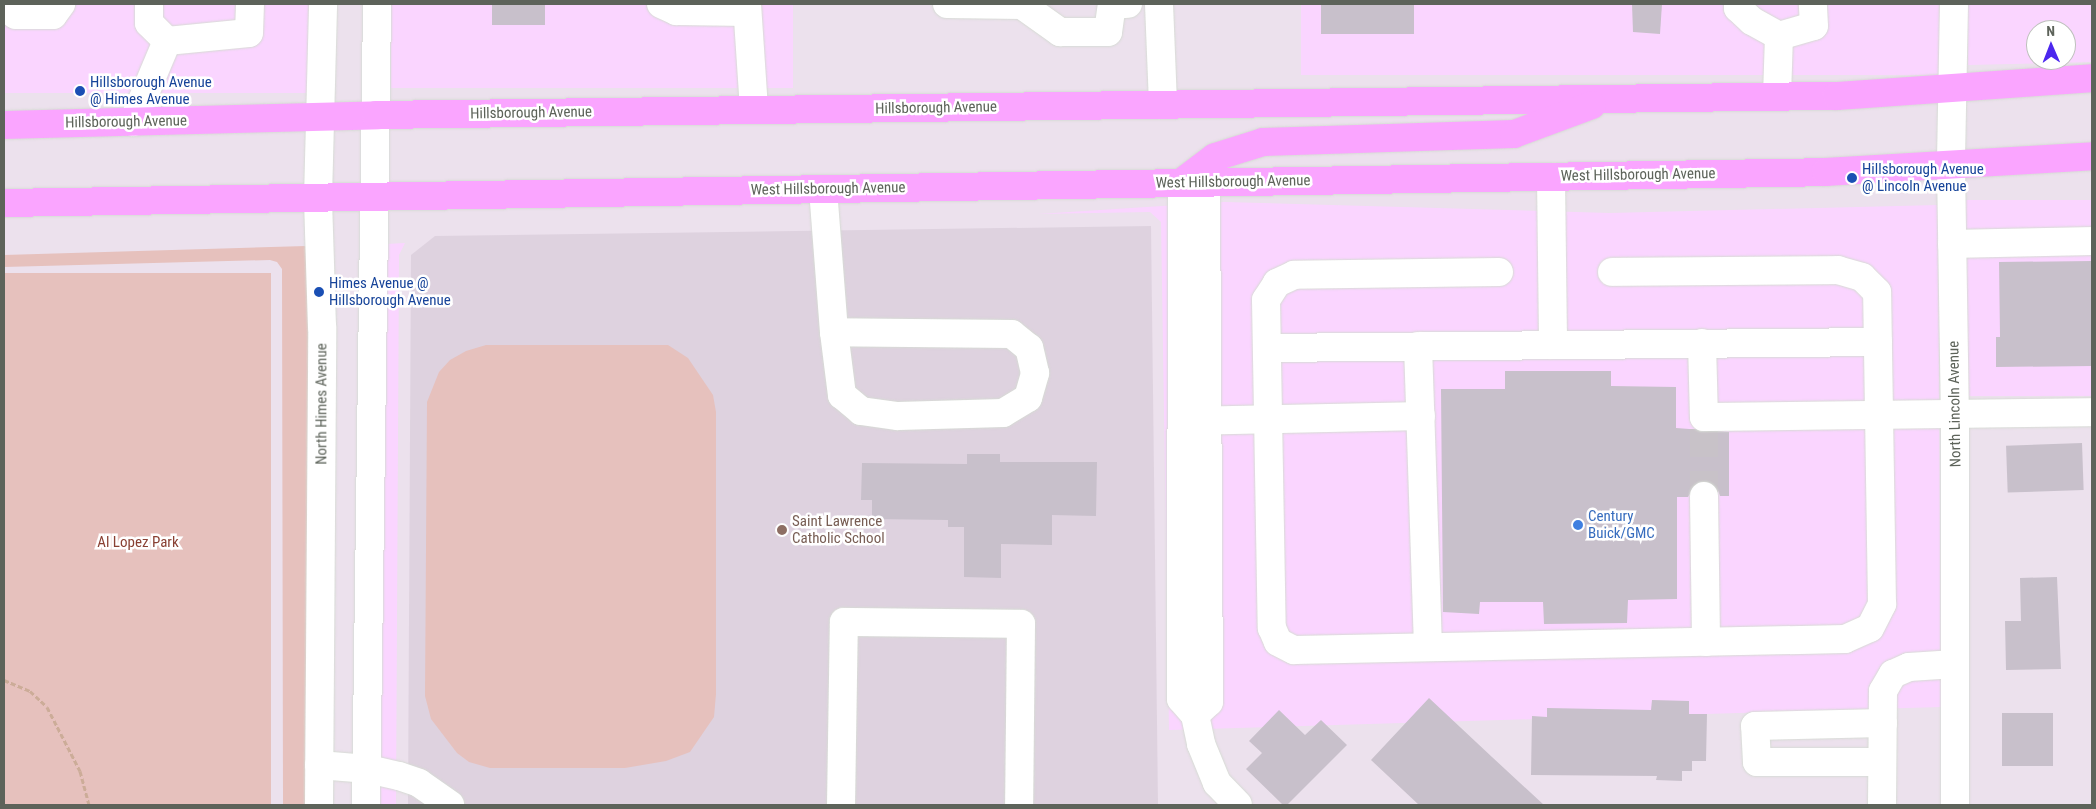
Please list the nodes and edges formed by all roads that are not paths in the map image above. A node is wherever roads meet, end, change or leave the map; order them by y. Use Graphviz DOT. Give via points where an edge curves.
graph roads {
  1 [pos="61,4"];
  2 [pos="149,4"];
  3 [pos="250,4"];
  4 [pos="323,4"];
  5 [pos="377,4"];
  6 [pos="661,4"];
  7 [pos="947,4"];
  8 [pos="1128,4"];
  9 [pos="1159,4"];
  10 [pos="1738,4"];
  11 [pos="1813,4"];
  12 [pos="1954,4"];
  13 [pos="747,8"];
  14 [pos="8,14"];
  15 [pos="1779,36"];
  16 [pos="167,41"];
  17 [pos="2092,78"];
  18 [pos="1955,88"];
  19 [pos="1777,96"];
  20 [pos="1610,98"];
  21 [pos="1163,105"];
  22 [pos="754,110"];
  23 [pos="376,115"];
  24 [pos="319,116"];
  25 [pos="133,122"];
  26 [pos="4,124"];
  27 [pos="2092,156"];
  28 [pos="1951,167"];
  29 [pos="1551,177"];
  30 [pos="1194,182"];
  31 [pos="823,189"];
  32 [pos="373,197"];
  33 [pos="318,198"];
  34 [pos="4,203"];
  35 [pos="2092,241"];
  36 [pos="1952,244"];
  37 [pos="1499,272"];
  38 [pos="1612,272"];
  39 [pos="834,332"];
  40 [pos="1878,342"];
  41 [pos="1702,344"];
  42 [pos="1553,345"];
  43 [pos="1418,346"];
  44 [pos="1267,348"];
  45 [pos="2092,412"];
  46 [pos="1880,414"];
  47 [pos="1956,414"];
  48 [pos="1421,416"];
  49 [pos="1194,421"];
  50 [pos="1268,421"];
  51 [pos="1704,496"];
  52 [pos="1706,642"];
  53 [pos="1428,647"];
  54 [pos="1955,664"];
  55 [pos="1883,723"];
  56 [pos="1882,762"];
  57 [pos="319,765"];
  58 [pos="368,769"];
  59 [pos="319,805"];
  60 [pos="366,805"];
  61 [pos="450,805"];
  62 [pos="841,805"];
  63 [pos="1019,805"];
  64 [pos="1238,805"];
  65 [pos="1882,805"];
  66 [pos="1955,805"];
  1 -- 14 [label="street" via="53,15"];
  2 -- 16 [label="street" via="149,23"];
  3 -- 16 [label="street" via="249,33"];
  4 -- 24 [label="street, North Himes Avenue"];
  5 -- 23 [label="street"];
  6 -- 13 [label="street" via="676,11"];
  7 -- 8 [label="street" via="1022,5 1060,32 1108,32 1112,5"];
  9 -- 21 [label="street"];
  10 -- 15 [label="street" via="1738,8 1752,21"];
  11 -- 15 [label="street" via="1814,26"];
  12 -- 18 [label="street, North Lincoln Avenue"];
  13 -- 22 [label="street"];
  15 -- 19 [label="street"];
  16 -- 25 [label="street"];
  17 -- 18 [label="main road"];
  18 -- 19 [label="main road"];
  18 -- 28 [label="street, North Lincoln Avenue"];
  19 -- 20 [label="main road"];
  20 -- 21 [label="main road"];
  20 -- 30 [label="main road" via="1514,134 1263,142 1215,157"];
  21 -- 22 [label="main road, Hillsborough Avenue"];
  22 -- 23 [label="main road, Hillsborough Avenue"];
  23 -- 24 [label="main road, Hillsborough Avenue"];
  23 -- 32 [label="street"];
  24 -- 25 [label="main road, Hillsborough Avenue"];
  24 -- 33 [label="street, North Himes Avenue"];
  25 -- 26 [label="main road, Hillsborough Avenue"];
  27 -- 28 [label="main road, West Hillsborough Avenue"];
  28 -- 29 [label="main road, West Hillsborough Avenue"];
  28 -- 36 [label="street, North Lincoln Avenue"];
  29 -- 30 [label="main road, West Hillsborough Avenue"];
  29 -- 42 [label="street"];
  30 -- 31 [label="main road, West Hillsborough Avenue"];
  30 -- 49 [label="street"];
  31 -- 32 [label="main road, West Hillsborough Avenue"];
  31 -- 39 [label="street"];
  32 -- 33 [label="main road"];
  32 -- 58 [label="street"];
  33 -- 34 [label="main road"];
  33 -- 57 [label="street, North Himes Avenue" via="322,327"];
  35 -- 36 [label="street"];
  36 -- 47 [label="street, North Lincoln Avenue"];
  37 -- 44 [label="street" via="1294,276 1277,283 1266,300"];
  38 -- 40 [label="street" via="1838,270 1862,277 1877,292"];
  39 -- 39 [label="street" via="842,395 861,411 898,416 1003,413 1028,398 1035,373 1029,348 1012,334"];
  40 -- 41 [label="street"];
  40 -- 46 [label="street"];
  41 -- 42 [label="street"];
  41 -- 46 [label="street" via="1704,423"];
  42 -- 43 [label="street"];
  43 -- 44 [label="street"];
  43 -- 48 [label="street"];
  44 -- 50 [label="street"];
  45 -- 47 [label="street"];
  46 -- 47 [label="street"];
  46 -- 52 [label="street" via="1882,604 1870,628 1845,639"];
  47 -- 54 [label="street, North Lincoln Avenue"];
  48 -- 50 [label="street"];
  48 -- 53 [label="street"];
  49 -- 50 [label="street"];
  49 -- 64 [label="street" via="1209,702 1195,715 1201,744 1217,783"];
  50 -- 53 [label="street" via="1272,628 1278,642 1294,650"];
  51 -- 52 [label="street"];
  52 -- 53 [label="street"];
  54 -- 55 [label="street" via="1909,667 1893,674 1883,691"];
  54 -- 66 [label="street, North Lincoln Avenue"];
  55 -- 56 [label="street"];
  55 -- 56 [label="street" via="1755,726 1757,762"];
  56 -- 65 [label="street"];
  57 -- 58 [label="street"];
  57 -- 59 [label="street, North Himes Avenue"];
  58 -- 60 [label="street"];
  58 -- 61 [label="street" via="419,783"];
  62 -- 63 [label="street" via="844,622 1021,624"];
}
